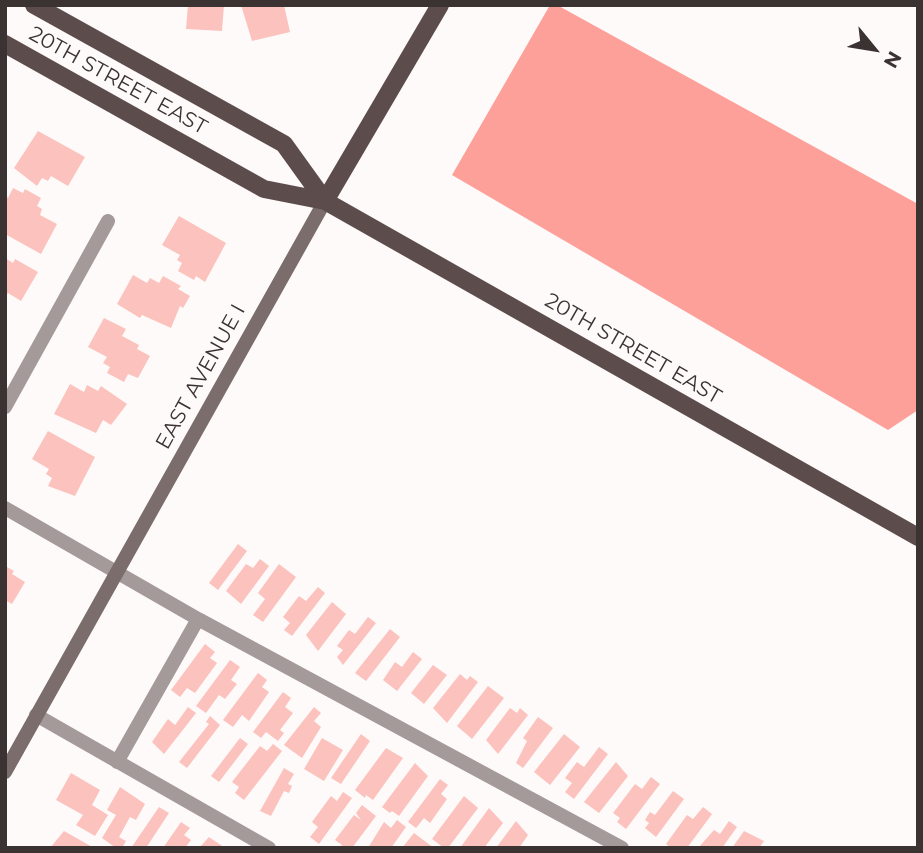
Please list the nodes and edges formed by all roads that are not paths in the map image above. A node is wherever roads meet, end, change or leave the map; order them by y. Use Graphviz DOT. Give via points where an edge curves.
graph roads {
  1 [pos="34,5"];
  2 [pos="440,5"];
  3 [pos="5,44"];
  4 [pos="325,201"];
  5 [pos="108,221"];
  6 [pos="5,407"];
  7 [pos="5,508"];
  8 [pos="918,537"];
  9 [pos="118,572"];
  10 [pos="198,619"];
  11 [pos="36,715"];
  12 [pos="117,762"];
  13 [pos="5,772"];
  14 [pos="269,848"];
  15 [pos="622,848"];
  1 -- 4 [label="main road, 20TH STREET EAST" via="284,144"];
  2 -- 4 [label="main road, EAST AVENUE I"];
  3 -- 4 [label="main road, 20TH STREET EAST" via="264,189"];
  4 -- 8 [label="main road, 20TH STREET EAST"];
  4 -- 9 [label="main road, EAST AVENUE I"];
  5 -- 6 [label="street"];
  7 -- 9 [label="street"];
  9 -- 10 [label="street"];
  9 -- 11 [label="main road, EAST AVENUE I"];
  10 -- 12 [label="street"];
  10 -- 15 [label="street"];
  11 -- 12 [label="street"];
  11 -- 13 [label="main road, EAST AVENUE I"];
  12 -- 14 [label="street"];
}
